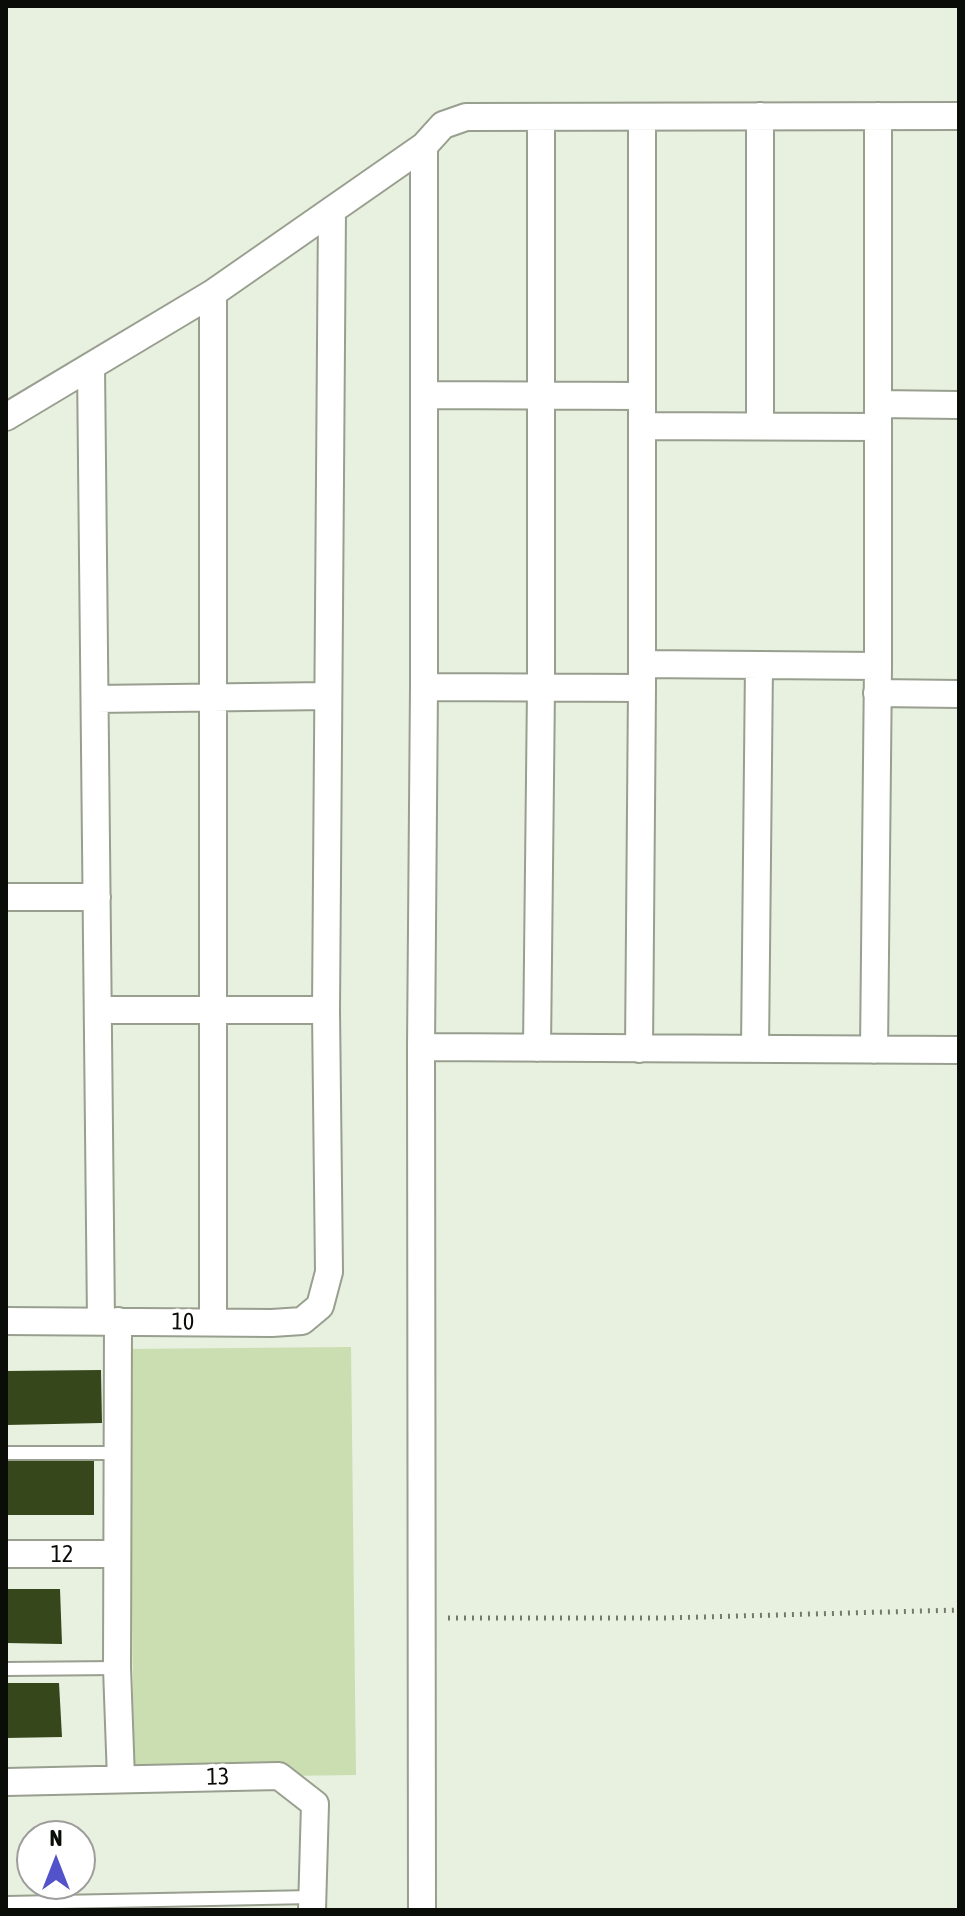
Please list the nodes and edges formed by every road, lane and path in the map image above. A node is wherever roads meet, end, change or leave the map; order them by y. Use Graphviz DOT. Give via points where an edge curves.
graph roads {
  1 [pos="760,116"];
  2 [pos="878,116"];
  3 [pos="959,116"];
  4 [pos="541,117"];
  5 [pos="642,117"];
  6 [pos="424,146"];
  7 [pos="332,210"];
  8 [pos="213,293"];
  9 [pos="91,366"];
  10 [pos="424,395"];
  11 [pos="541,396"];
  12 [pos="642,396"];
  13 [pos="959,405"];
  14 [pos="878,416"];
  15 [pos="6,417"];
  16 [pos="642,426"];
  17 [pos="760,426"];
  18 [pos="759,665"];
  19 [pos="878,666"];
  20 [pos="642,676"];
  21 [pos="424,687"];
  22 [pos="541,688"];
  23 [pos="877,693"];
  24 [pos="959,694"];
  25 [pos="327,696"];
  26 [pos="95,699"];
  27 [pos="213,699"];
  28 [pos="6,897"];
  29 [pos="97,897"];
  30 [pos="98,1010"];
  31 [pos="326,1010"];
  32 [pos="213,1011"];
  33 [pos="421,1047"];
  34 [pos="537,1048"];
  35 [pos="639,1049"];
  36 [pos="755,1049"];
  37 [pos="874,1050"];
  38 [pos="959,1050"];
  39 [pos="6,1321"];
  40 [pos="110,1321"];
  41 [pos="213,1322"];
  42 [pos="6,1453"];
  43 [pos="117,1453"];
  44 [pos="6,1554"];
  45 [pos="117,1554"];
  46 [pos="959,1610"];
  47 [pos="421,1618"];
  48 [pos="117,1668"];
  49 [pos="6,1669"];
  50 [pos="121,1779"];
  51 [pos="6,1782"];
  52 [pos="6,1903"];
  53 [pos="312,1903"];
  54 [pos="422,1910"];
  1 -- 2 [label="street"];
  1 -- 5 [label="street"];
  1 -- 17 [label="street"];
  2 -- 3 [label="street"];
  2 -- 14 [label="street"];
  4 -- 5 [label="street"];
  4 -- 6 [label="street" via="466,117 443,125"];
  4 -- 11 [label="street"];
  5 -- 12 [label="street"];
  6 -- 7 [label="street"];
  6 -- 10 [label="street"];
  7 -- 8 [label="street"];
  7 -- 25 [label="street, 10"];
  8 -- 9 [label="street"];
  8 -- 27 [label="street"];
  9 -- 15 [label="street"];
  9 -- 26 [label="street"];
  10 -- 11 [label="street"];
  10 -- 21 [label="street"];
  11 -- 12 [label="street"];
  11 -- 22 [label="street"];
  12 -- 16 [label="street"];
  13 -- 14 [label="street"];
  14 -- 17 [label="street"];
  14 -- 19 [label="street"];
  16 -- 17 [label="street"];
  16 -- 20 [label="street"];
  18 -- 19 [label="street"];
  18 -- 20 [label="street"];
  18 -- 36 [label="street"];
  19 -- 23 [label="street"];
  20 -- 22 [label="street"];
  20 -- 35 [label="street"];
  21 -- 22 [label="street"];
  21 -- 33 [label="street"];
  22 -- 34 [label="street"];
  23 -- 24 [label="street"];
  23 -- 37 [label="street"];
  25 -- 27 [label="street"];
  25 -- 31 [label="street, 10"];
  26 -- 27 [label="street"];
  26 -- 29 [label="street"];
  27 -- 32 [label="street"];
  28 -- 29 [label="street"];
  29 -- 30 [label="street"];
  30 -- 32 [label="street"];
  30 -- 40 [label="street"];
  31 -- 32 [label="street"];
  31 -- 41 [label="street, 10" via="329,1272 320,1306 302,1321"];
  32 -- 41 [label="street"];
  33 -- 34 [label="street"];
  33 -- 47 [label="street"];
  34 -- 35 [label="street"];
  35 -- 36 [label="street"];
  36 -- 37 [label="street"];
  37 -- 38 [label="street"];
  39 -- 40 [label="street, 10"];
  40 -- 41 [label="street, 10"];
  40 -- 43 [label="street"];
  42 -- 43 [label="lane"];
  43 -- 45 [label="street"];
  44 -- 45 [label="street, 12"];
  45 -- 48 [label="street"];
  46 -- 47 [label="path"];
  47 -- 54 [label="street"];
  48 -- 49 [label="lane"];
  48 -- 50 [label="street"];
  50 -- 51 [label="street, 13"];
  50 -- 53 [label="street, 13" via="279,1776 315,1804"];
  52 -- 53 [label="lane"];
}
